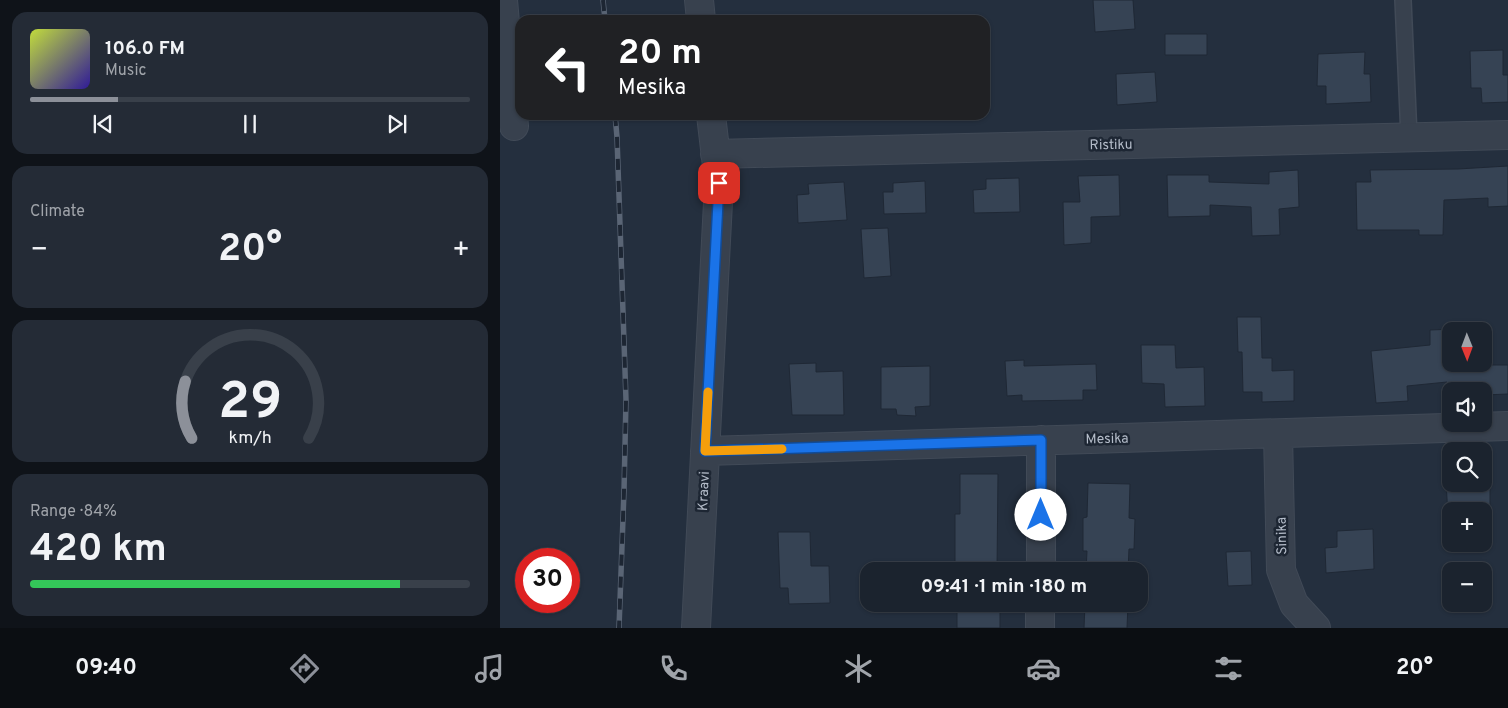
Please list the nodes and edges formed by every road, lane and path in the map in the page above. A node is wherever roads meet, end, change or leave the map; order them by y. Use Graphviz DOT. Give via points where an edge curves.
graph roads {
  1 [pos="503,0"];
  2 [pos="699,0"];
  3 [pos="1404,0"];
  4 [pos="700,15"];
  5 [pos="712,120"];
  6 [pos="514,126"];
  7 [pos="1508,135"];
  8 [pos="1409,137"];
  9 [pos="715,154"];
  10 [pos="1508,426"];
  11 [pos="1278,434"];
  12 [pos="1041,440"];
  13 [pos="705,451"];
  14 [pos="1041,562"];
  15 [pos="1040,612"];
  16 [pos="696,628"];
  17 [pos="1040,628"];
  18 [pos="1316,628"];
  1 -- 6 [label="street"];
  2 -- 4 [label="street"];
  3 -- 8 [label="lane"];
  5 -- 9 [label="street, Kraavi"];
  7 -- 8 [label="street, Ristiku"];
  8 -- 9 [label="street, Ristiku"];
  9 -- 13 [label="street, Kraavi" via="719,183"];
  10 -- 11 [label="street, Mesika"];
  11 -- 12 [label="street, Mesika"];
  11 -- 18 [label="street, Sinika" via="1281,570 1294,604"];
  12 -- 13 [label="street, Mesika"];
  12 -- 14 [label="street"];
  13 -- 16 [label="street, Kraavi"];
  15 -- 17 [label="street"];
}
